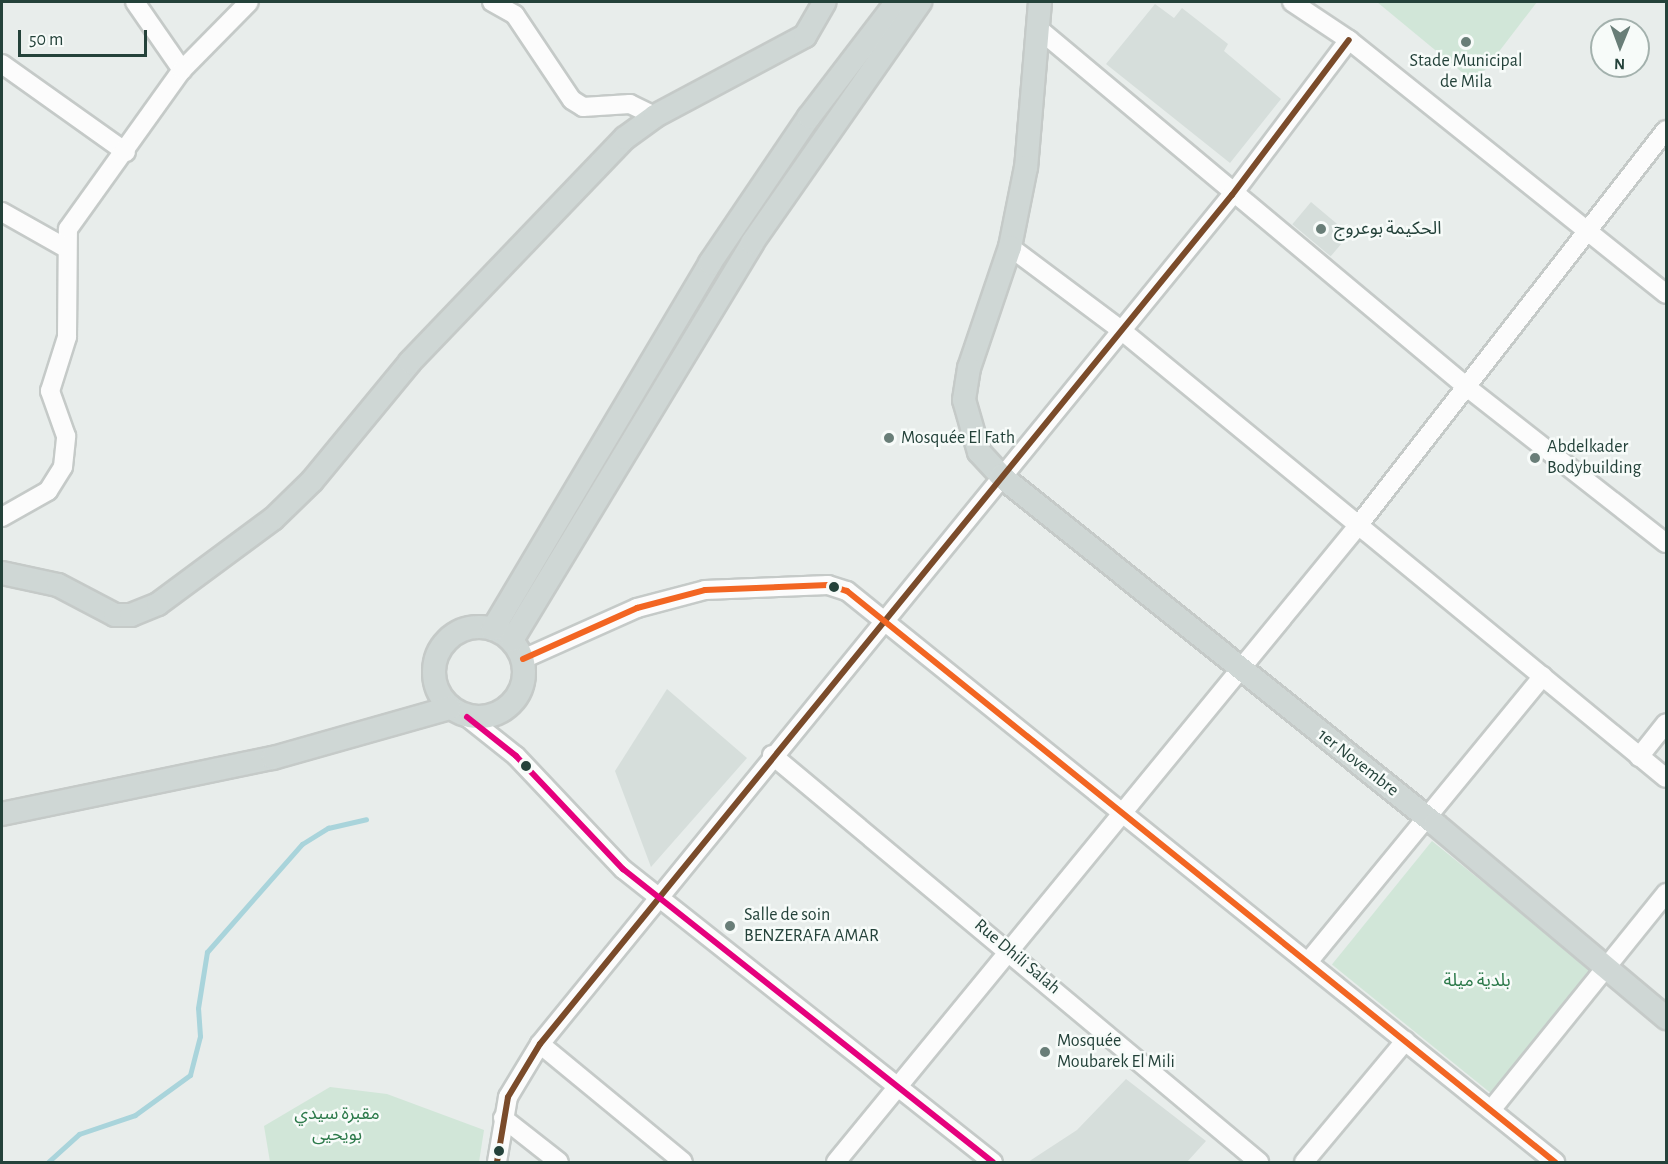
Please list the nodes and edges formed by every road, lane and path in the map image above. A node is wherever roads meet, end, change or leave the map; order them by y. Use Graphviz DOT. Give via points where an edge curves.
graph roads {
  1 [pos="135,2"];
  2 [pos="249,2"];
  3 [pos="492,2"];
  4 [pos="825,2"];
  5 [pos="897,2"];
  6 [pos="920,2"];
  7 [pos="1041,2"];
  8 [pos="1293,2"];
  9 [pos="517,8"];
  10 [pos="1040,30"];
  11 [pos="1349,40"];
  12 [pos="2,64"];
  13 [pos="182,70"];
  14 [pos="655,116"];
  15 [pos="1666,130"];
  16 [pos="126,152"];
  17 [pos="1232,195"];
  18 [pos="2,212"];
  19 [pos="734,228"];
  20 [pos="1589,229"];
  21 [pos="752,243"];
  22 [pos="1010,247"];
  23 [pos="66,248"];
  24 [pos="694,289"];
  25 [pos="1666,294"];
  26 [pos="714,302"];
  27 [pos="1121,330"];
  28 [pos="1468,388"];
  29 [pos="1001,476"];
  30 [pos="2,517"];
  31 [pos="1357,526"];
  32 [pos="1666,543"];
  33 [pos="2,573"];
  34 [pos="885,618"];
  35 [pos="509,643"];
  36 [pos="1240,669"];
  37 [pos="1544,676"];
  38 [pos="458,712"];
  39 [pos="1666,723"];
  40 [pos="772,755"];
  41 [pos="1639,757"];
  42 [pos="1666,778"];
  43 [pos="1123,811"];
  44 [pos="2,814"];
  45 [pos="1427,817"];
  46 [pos="1666,893"];
  47 [pos="657,895"];
  48 [pos="1012,951"];
  49 [pos="1308,962"];
  50 [pos="1606,967"];
  51 [pos="1666,1018"];
  52 [pos="1405,1041"];
  53 [pos="540,1044"];
  54 [pos="900,1087"];
  55 [pos="1491,1110"];
  56 [pos="503,1118"];
  57 [pos="497,1162"];
  58 [pos="559,1162"];
  59 [pos="682,1162"];
  60 [pos="836,1162"];
  61 [pos="993,1162"];
  62 [pos="1259,1162"];
  63 [pos="1304,1162"];
  64 [pos="1555,1162"];
  1 -- 13 [label="street"];
  2 -- 13 [label="street"];
  3 -- 9 [label="street"];
  4 -- 14 [label="main road" via="805,36"];
  5 -- 19 [label="main road"];
  6 -- 21 [label="main road"];
  7 -- 10 [label="main road, 1er Novembre"];
  8 -- 11 [label="street"];
  9 -- 14 [label="street" via="572,99 583,107 630,104"];
  10 -- 17 [label="street"];
  10 -- 22 [label="main road, 1er Novembre" via="1026,167"];
  11 -- 17 [label="street"];
  11 -- 20 [label="street"];
  12 -- 16 [label="street"];
  13 -- 16 [label="street"];
  14 -- 33 [label="main road" via="570,192 410,362 312,481 273,519 158,604 131,615 115,615 58,585"];
  15 -- 20 [label="street"];
  16 -- 23 [label="street" via="76,215"];
  17 -- 27 [label="street"];
  17 -- 28 [label="street"];
  18 -- 23 [label="street"];
  19 -- 21 [label="main road"];
  19 -- 24 [label="main road"];
  20 -- 25 [label="street"];
  20 -- 28 [label="street"];
  21 -- 26 [label="main road"];
  22 -- 27 [label="street"];
  22 -- 29 [label="main road, 1er Novembre" via="969,368 964,400 979,452"];
  23 -- 30 [label="street" via="67,337 50,391 66,436 63,467 48,491"];
  24 -- 26 [label="main road"];
  24 -- 35 [label="main road"];
  26 -- 35 [label="main road"];
  27 -- 29 [label="street"];
  27 -- 31 [label="street"];
  28 -- 31 [label="street"];
  28 -- 32 [label="street"];
  29 -- 34 [label="street"];
  29 -- 36 [label="main road, 1er Novembre"];
  31 -- 36 [label="street"];
  31 -- 37 [label="street"];
  34 -- 35 [label="street" via="847,591 828,585 705,590"];
  34 -- 40 [label="street"];
  34 -- 43 [label="street"];
  35 -- 38 [label="main road" via="518,697 486,718"];
  35 -- 38 [label="main road" via="458,631 435,657 437,693"];
  36 -- 43 [label="street"];
  36 -- 45 [label="main road, 1er Novembre"];
  37 -- 41 [label="street"];
  37 -- 45 [label="street"];
  38 -- 44 [label="main road" via="273,758"];
  38 -- 47 [label="street" via="516,756 623,869"];
  39 -- 41 [label="street"];
  40 -- 47 [label="street"];
  40 -- 48 [label="street, Rue Dhili Salah"];
  41 -- 42 [label="street"];
  43 -- 48 [label="street"];
  43 -- 49 [label="street"];
  45 -- 49 [label="street"];
  45 -- 50 [label="main road, 1er Novembre"];
  46 -- 50 [label="street"];
  47 -- 53 [label="street"];
  47 -- 54 [label="street"];
  48 -- 54 [label="street"];
  48 -- 62 [label="street, Rue Dhili Salah"];
  49 -- 52 [label="street"];
  50 -- 51 [label="main road, 1er Novembre"];
  50 -- 55 [label="street"];
  52 -- 55 [label="street"];
  52 -- 63 [label="street"];
  53 -- 56 [label="street" via="513,1082"];
  53 -- 59 [label="street"];
  54 -- 60 [label="street"];
  54 -- 61 [label="street"];
  55 -- 64 [label="street"];
  56 -- 57 [label="street"];
  56 -- 58 [label="street"];
}
